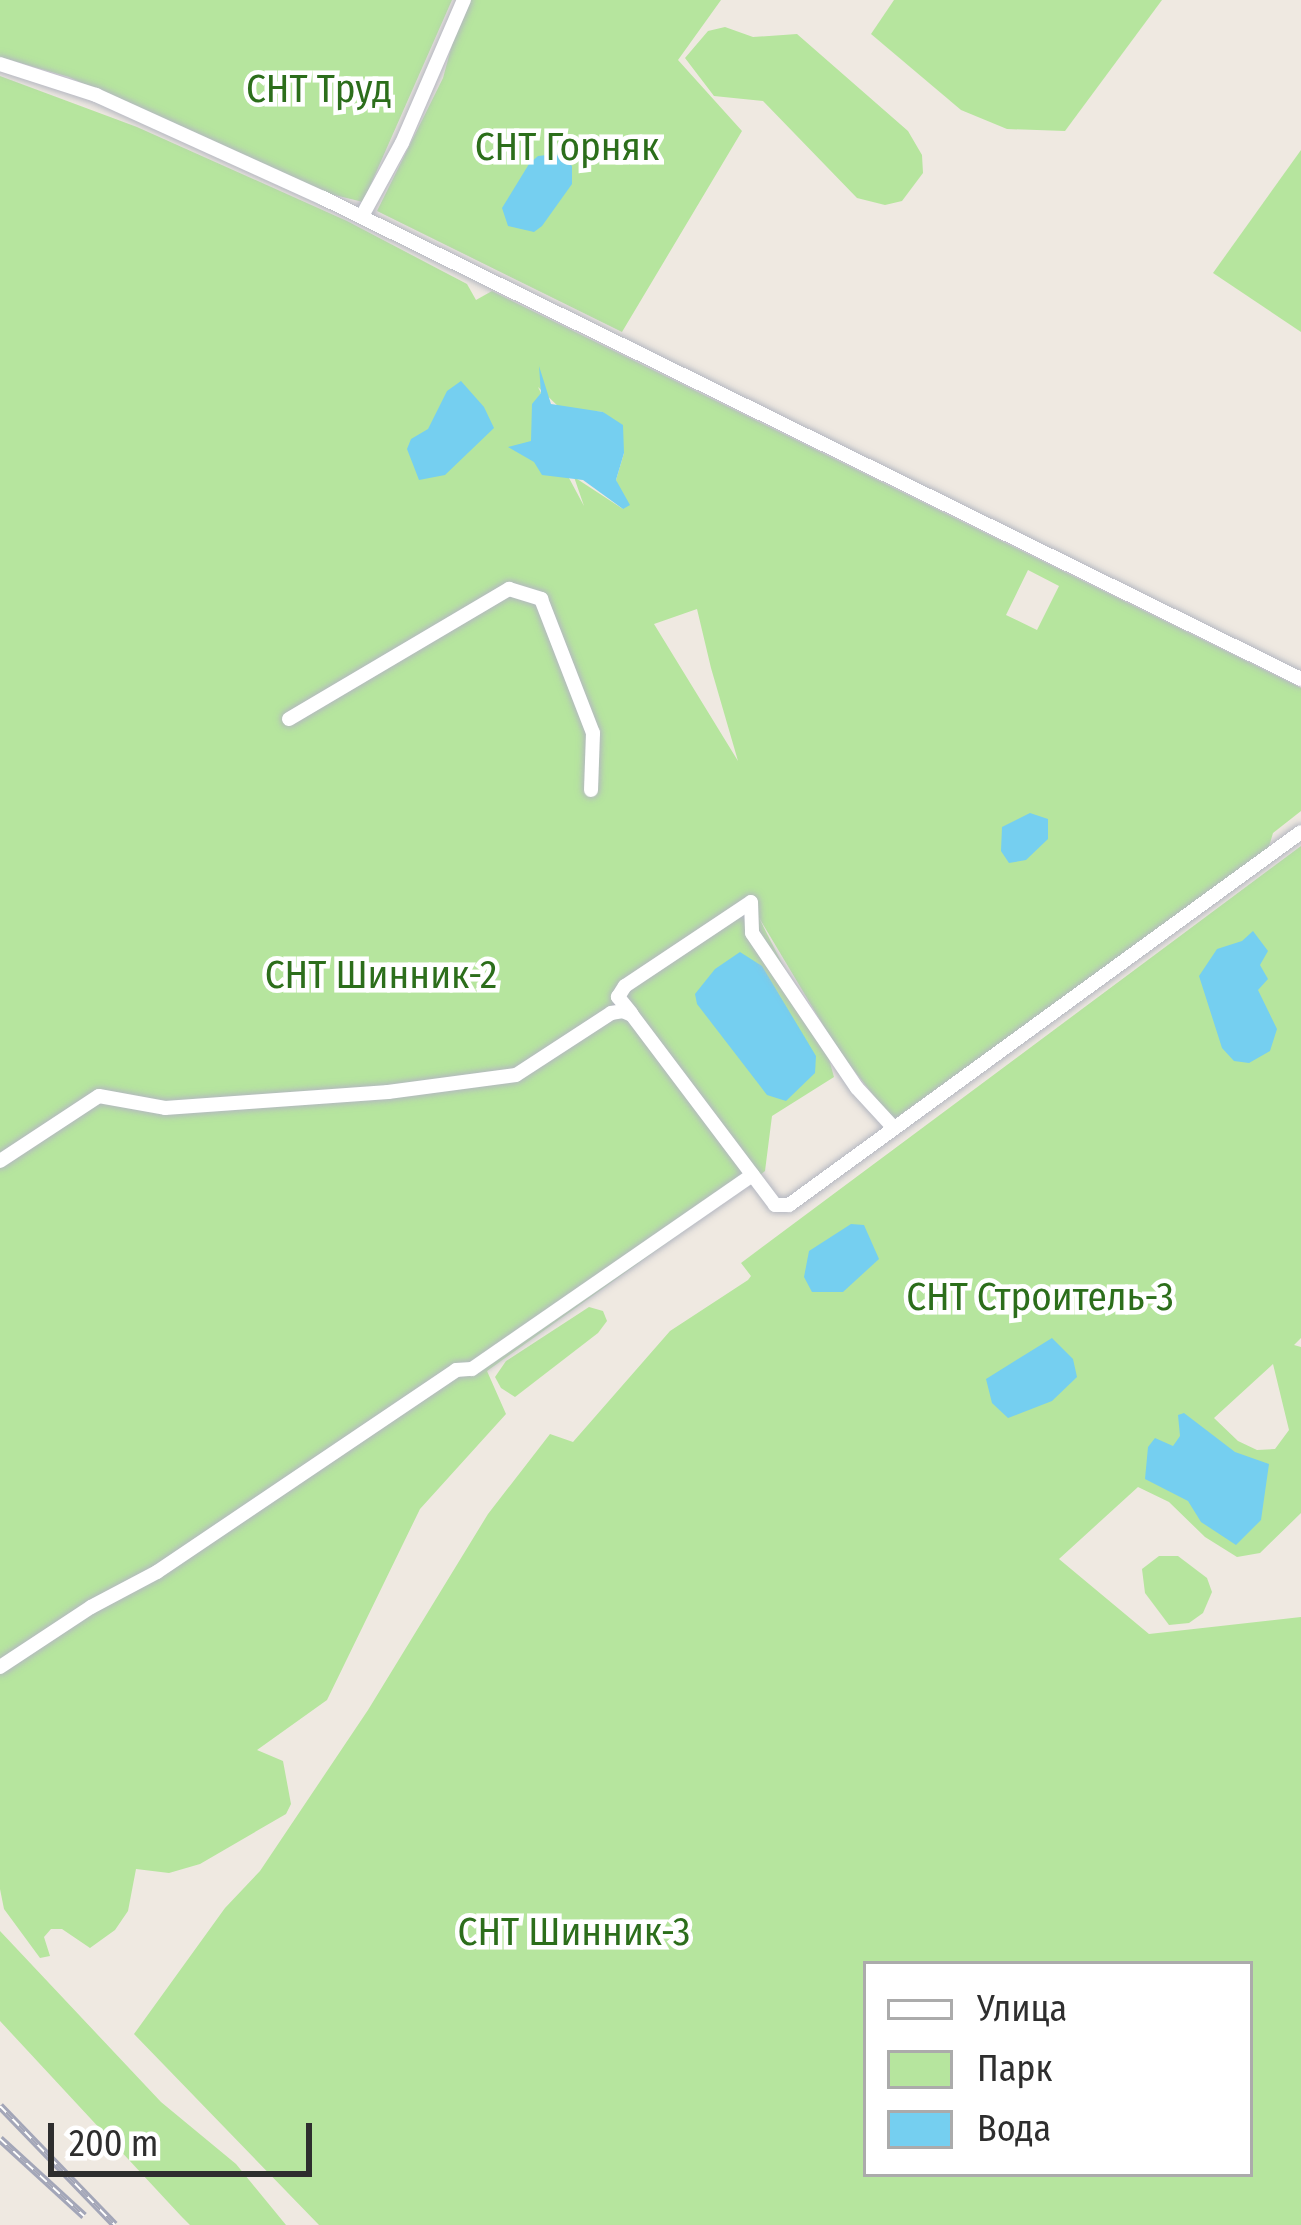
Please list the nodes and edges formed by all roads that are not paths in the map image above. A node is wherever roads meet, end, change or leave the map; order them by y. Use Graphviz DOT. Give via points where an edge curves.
graph roads {
  1 [pos="464,0"];
  2 [pos="0,64"];
  3 [pos="362,216"];
  4 [pos="1301,679"];
  5 [pos="289,719"];
  6 [pos="591,790"];
  7 [pos="1301,832"];
  8 [pos="632,1016"];
  9 [pos="893,1127"];
  10 [pos="0,1161"];
  11 [pos="752,1174"];
  12 [pos="0,1667"];
  1 -- 3 [label="street"];
  2 -- 3 [label="street" via="96,95"];
  3 -- 4 [label="street"];
  5 -- 6 [label="street" via="509,589 542,599 593,733"];
  7 -- 9 [label="street"];
  8 -- 9 [label="street" via="618,997 625,986 752,902 752,933 857,1088"];
  8 -- 10 [label="street" via="611,1013 516,1075 444,1086 161,1108 99,1096"];
  8 -- 11 [label="street"];
  9 -- 11 [label="street" via="789,1205 776,1205"];
  11 -- 12 [label="street" via="472,1369 456,1370 157,1572"];
}
